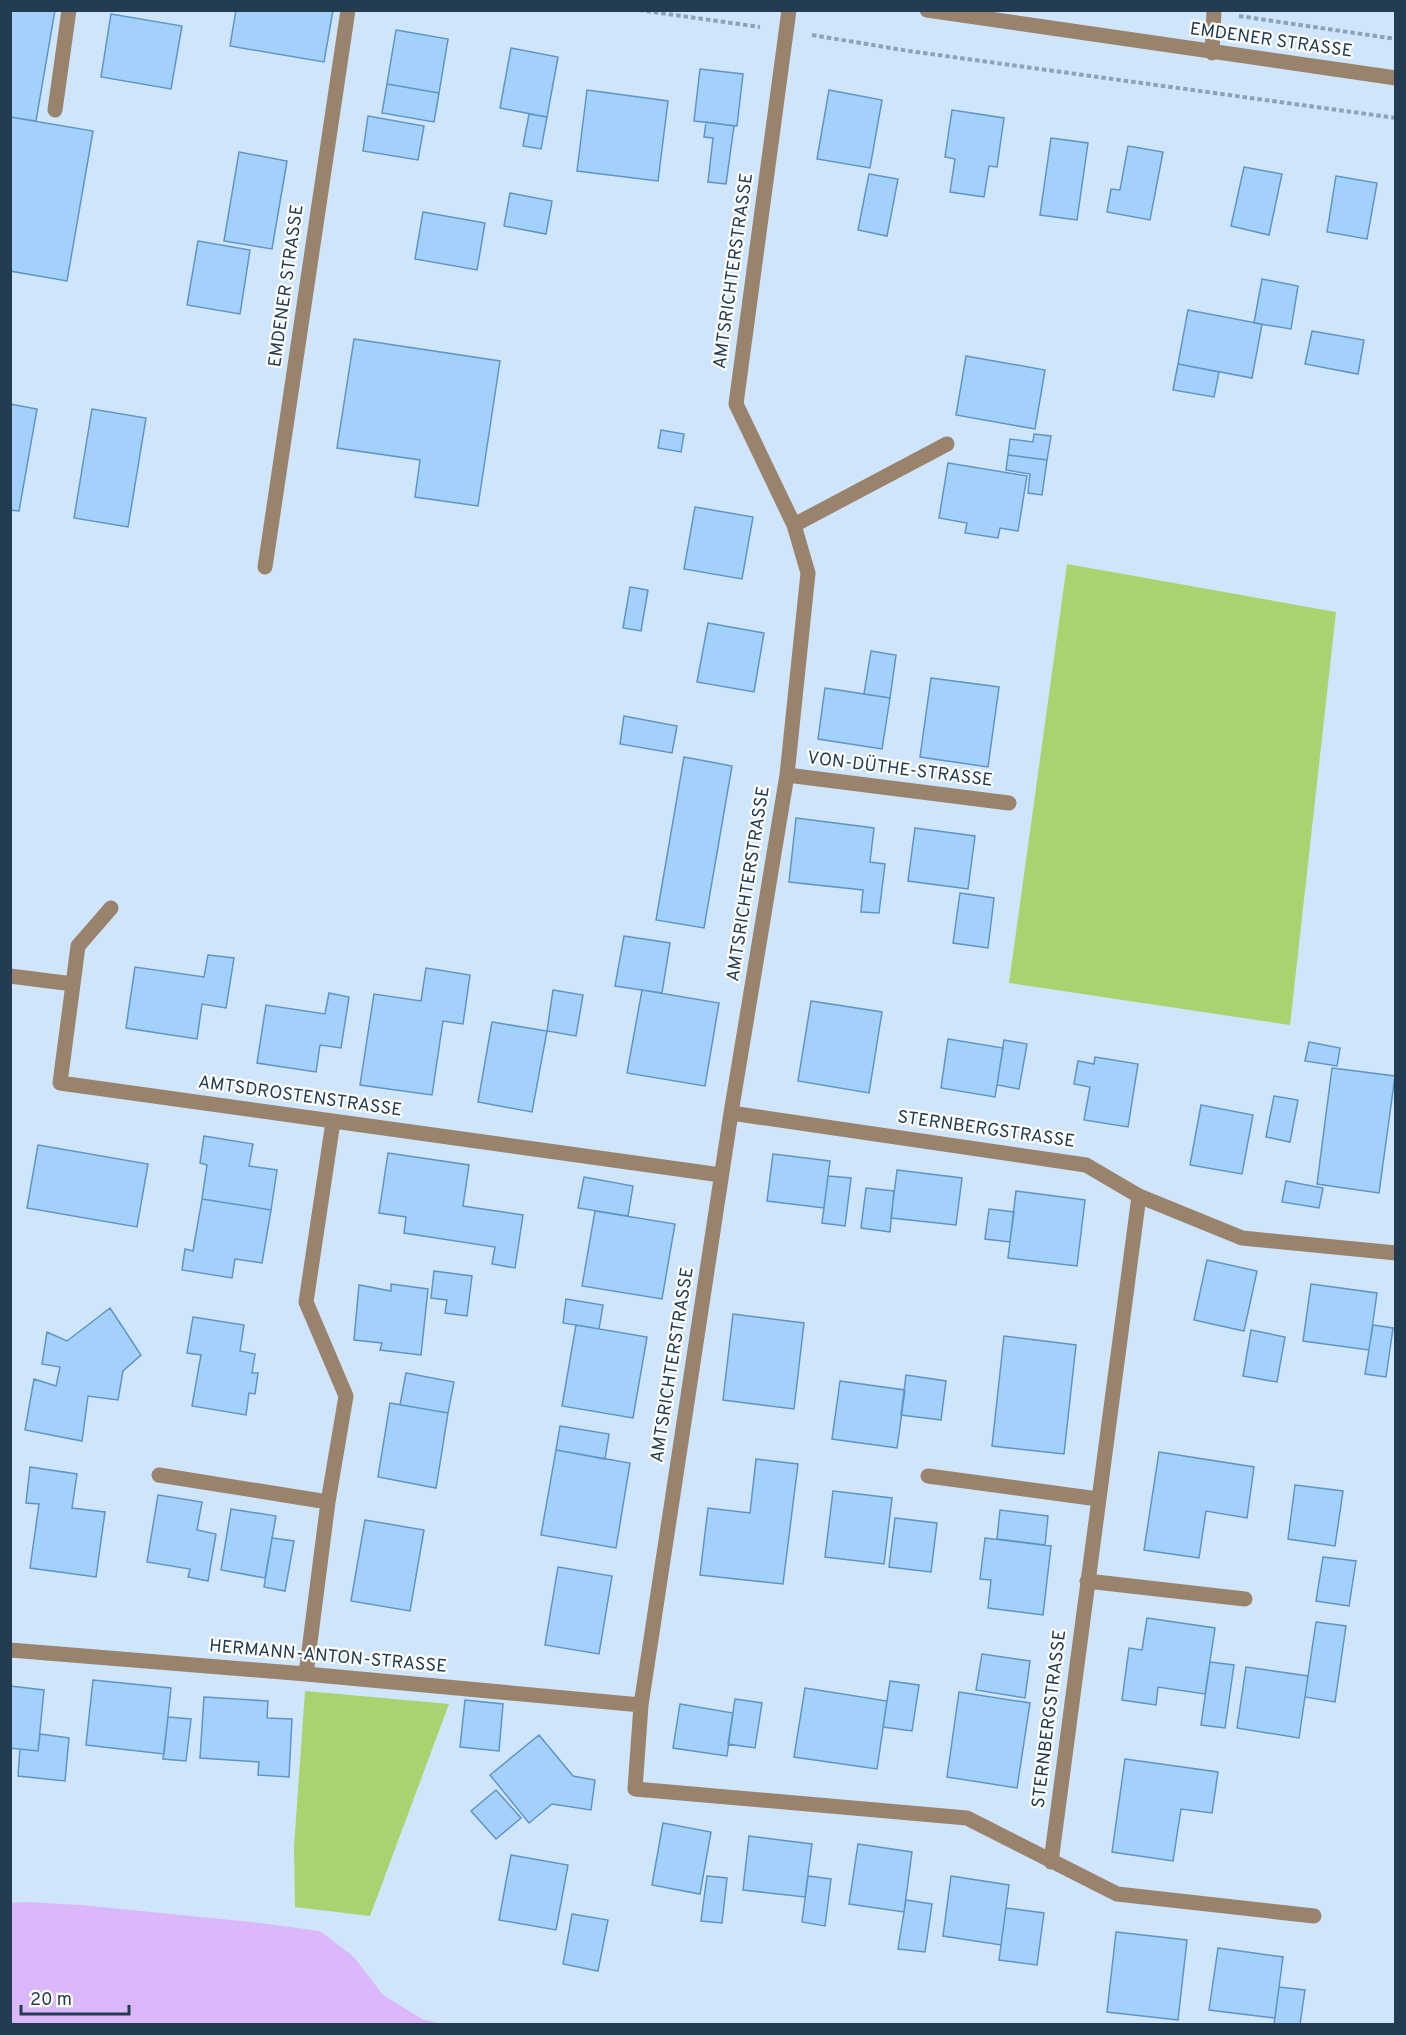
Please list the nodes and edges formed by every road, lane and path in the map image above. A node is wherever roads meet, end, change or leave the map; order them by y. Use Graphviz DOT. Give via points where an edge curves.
graph roads {
  1 [pos="69,10"];
  2 [pos="348,10"];
  3 [pos="639,10"];
  4 [pos="789,10"];
  5 [pos="927,10"];
  6 [pos="1214,11"];
  7 [pos="786,31"];
  8 [pos="1395,39"];
  9 [pos="1212,52"];
  10 [pos="1395,78"];
  11 [pos="55,110"];
  12 [pos="1395,118"];
  13 [pos="947,444"];
  14 [pos="794,525"];
  15 [pos="265,567"];
  16 [pos="787,775"];
  17 [pos="1009,803"];
  18 [pos="111,908"];
  19 [pos="10,976"];
  20 [pos="73,984"];
  21 [pos="731,1113"];
  22 [pos="333,1122"];
  23 [pos="721,1175"];
  24 [pos="1139,1196"];
  25 [pos="1395,1253"];
  26 [pos="159,1475"];
  27 [pos="928,1476"];
  28 [pos="1098,1499"];
  29 [pos="328,1502"];
  30 [pos="1087,1581"];
  31 [pos="1245,1599"];
  32 [pos="10,1650"];
  33 [pos="306,1674"];
  34 [pos="641,1705"];
  35 [pos="1052,1862"];
  36 [pos="1314,1916"];
  1 -- 11 [label="street"];
  2 -- 15 [label="street, EMDENER STRASSE"];
  3 -- 7 [label="path"];
  4 -- 7 [label="street, AMTSRICHTERSTRASSE"];
  5 -- 9 [label="street, EMDENER STRASSE"];
  6 -- 8 [label="path"];
  6 -- 9 [label="street"];
  7 -- 12 [label="path"];
  7 -- 14 [label="street, AMTSRICHTERSTRASSE" via="736,404"];
  9 -- 10 [label="street, EMDENER STRASSE"];
  13 -- 14 [label="street"];
  14 -- 16 [label="street, AMTSRICHTERSTRASSE" via="808,573"];
  16 -- 17 [label="street, VON-DÜTHE-STRASSE"];
  16 -- 21 [label="street, AMTSRICHTERSTRASSE"];
  18 -- 20 [label="street, AMTSDROSTENSTRASSE" via="78,946"];
  19 -- 20 [label="street"];
  20 -- 22 [label="street, AMTSDROSTENSTRASSE" via="60,1083"];
  21 -- 23 [label="street, AMTSRICHTERSTRASSE"];
  21 -- 24 [label="street, STERNBERGSTRASSE" via="1086,1165"];
  22 -- 23 [label="street, AMTSDROSTENSTRASSE"];
  22 -- 29 [label="street" via="306,1302 346,1396"];
  23 -- 34 [label="street, AMTSRICHTERSTRASSE"];
  24 -- 25 [label="street" via="1242,1238"];
  24 -- 28 [label="street, STERNBERGSTRASSE"];
  26 -- 29 [label="street"];
  27 -- 28 [label="street"];
  28 -- 30 [label="street, STERNBERGSTRASSE"];
  29 -- 33 [label="street"];
  30 -- 31 [label="street"];
  30 -- 35 [label="street, STERNBERGSTRASSE"];
  32 -- 33 [label="street, HERMANN-ANTON-STRASSE"];
  33 -- 34 [label="street, HERMANN-ANTON-STRASSE"];
  34 -- 35 [label="street, AMTSRICHTERSTRASSE" via="635,1789 967,1818"];
  35 -- 36 [label="street" via="1117,1894"];
}
